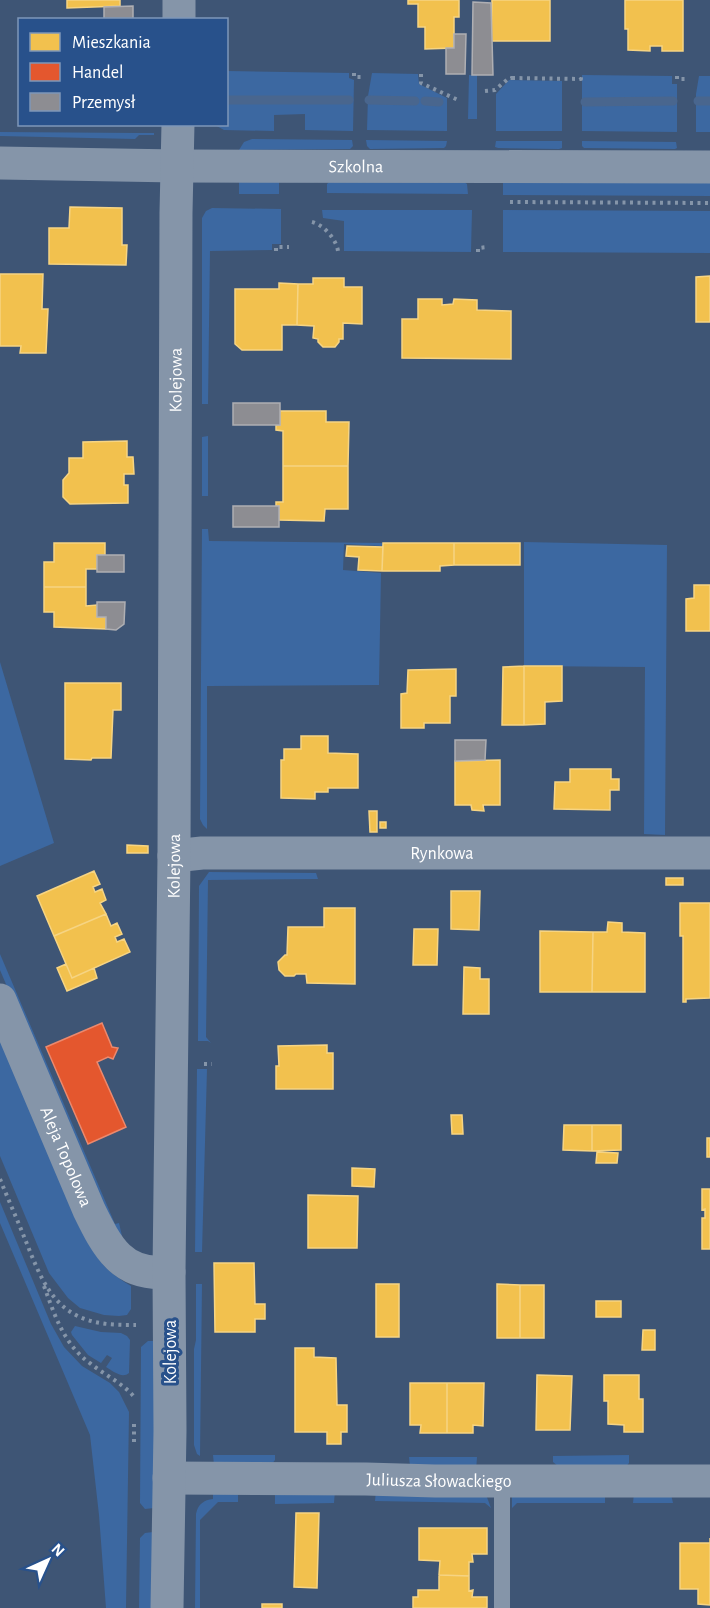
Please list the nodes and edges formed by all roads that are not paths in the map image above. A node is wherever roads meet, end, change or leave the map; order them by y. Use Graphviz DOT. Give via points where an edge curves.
graph roads {
  1 [pos="179,0"];
  2 [pos="179,18"];
  3 [pos="178,126"];
  4 [pos="0,163"];
  5 [pos="177,166"];
  6 [pos="710,167"];
  7 [pos="710,854"];
  8 [pos="174,856"];
  9 [pos="0,1000"];
  10 [pos="169,1272"];
  11 [pos="169,1478"];
  12 [pos="502,1480"];
  13 [pos="710,1481"];
  14 [pos="167,1608"];
  15 [pos="502,1608"];
  1 -- 2 [label="street"];
  3 -- 5 [label="street, Kolejowa"];
  4 -- 5 [label="street, Szkolna"];
  5 -- 6 [label="street, Szkolna"];
  5 -- 8 [label="street, Kolejowa"];
  7 -- 8 [label="street, Rynkowa"];
  8 -- 10 [label="street, Kolejowa"];
  9 -- 10 [label="street, Aleja Topolowa" via="89,1210 111,1251 139,1270"];
  10 -- 11 [label="street, Kolejowa"];
  11 -- 12 [label="street, Juliusza Słowackiego"];
  11 -- 14 [label="street, Kolejowa"];
  12 -- 13 [label="street, Juliusza Słowackiego"];
  12 -- 15 [label="lane"];
}
